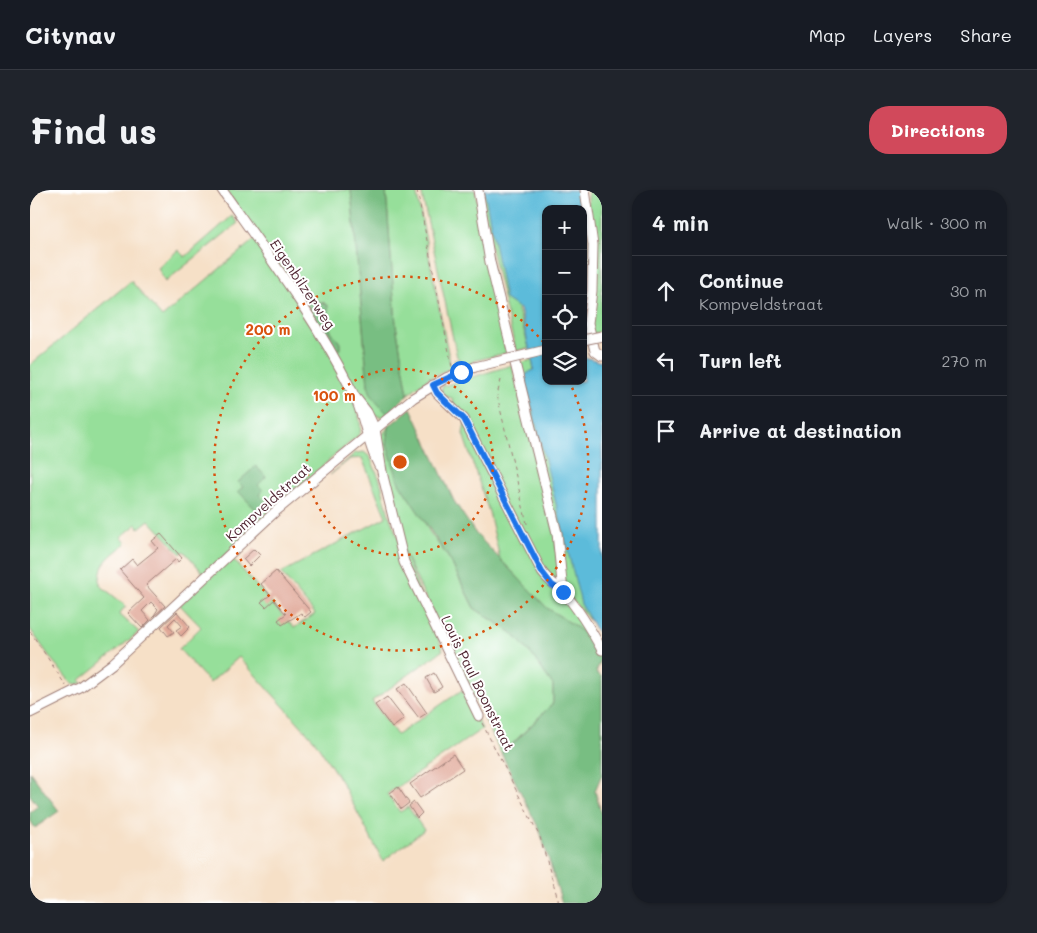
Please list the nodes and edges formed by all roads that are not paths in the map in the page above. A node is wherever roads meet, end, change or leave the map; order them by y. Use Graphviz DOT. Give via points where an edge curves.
graph roads {
  1 [pos="222,190"];
  2 [pos="478,190"];
  3 [pos="585,190"];
  4 [pos="602,336"];
  5 [pos="587,339"];
  6 [pos="542,351"];
  7 [pos="602,356"];
  8 [pos="433,385"];
  9 [pos="356,398"];
  10 [pos="375,429"];
  11 [pos="366,436"];
  12 [pos="382,472"];
  13 [pos="563,592"];
  14 [pos="602,650"];
  15 [pos="30,713"];
  16 [pos="479,716"];
  1 -- 9 [label="street, Eigenbilzerweg" via="313,319"];
  2 -- 13 [label="street" via="490,262 556,533"];
  3 -- 7 [label="street" via="593,245 588,323 595,351"];
  4 -- 5 [label="street, bridge"];
  6 -- 8 [label="street, Kompveldstraat, bridge" via="476,367"];
  8 -- 10 [label="street, Kompveldstraat"];
  8 -- 13 [label="street" via="464,419 542,572 552,585"];
  9 -- 10 [label="street, Eigenbilzerweg"];
  9 -- 11 [label="street, Eigenbilzerweg"];
  10 -- 11 [label="street, Kompveldstraat"];
  10 -- 12 [label="street, Louis Paul Boonstraat"];
  11 -- 12 [label="street, Louis Paul Boonstraat"];
  11 -- 15 [label="street, Kompveldstraat" via="276,511 112,664 89,682"];
  12 -- 16 [label="street, Louis Paul Boonstraat" via="404,562"];
  13 -- 14 [label="street" via="585,620"];
}
